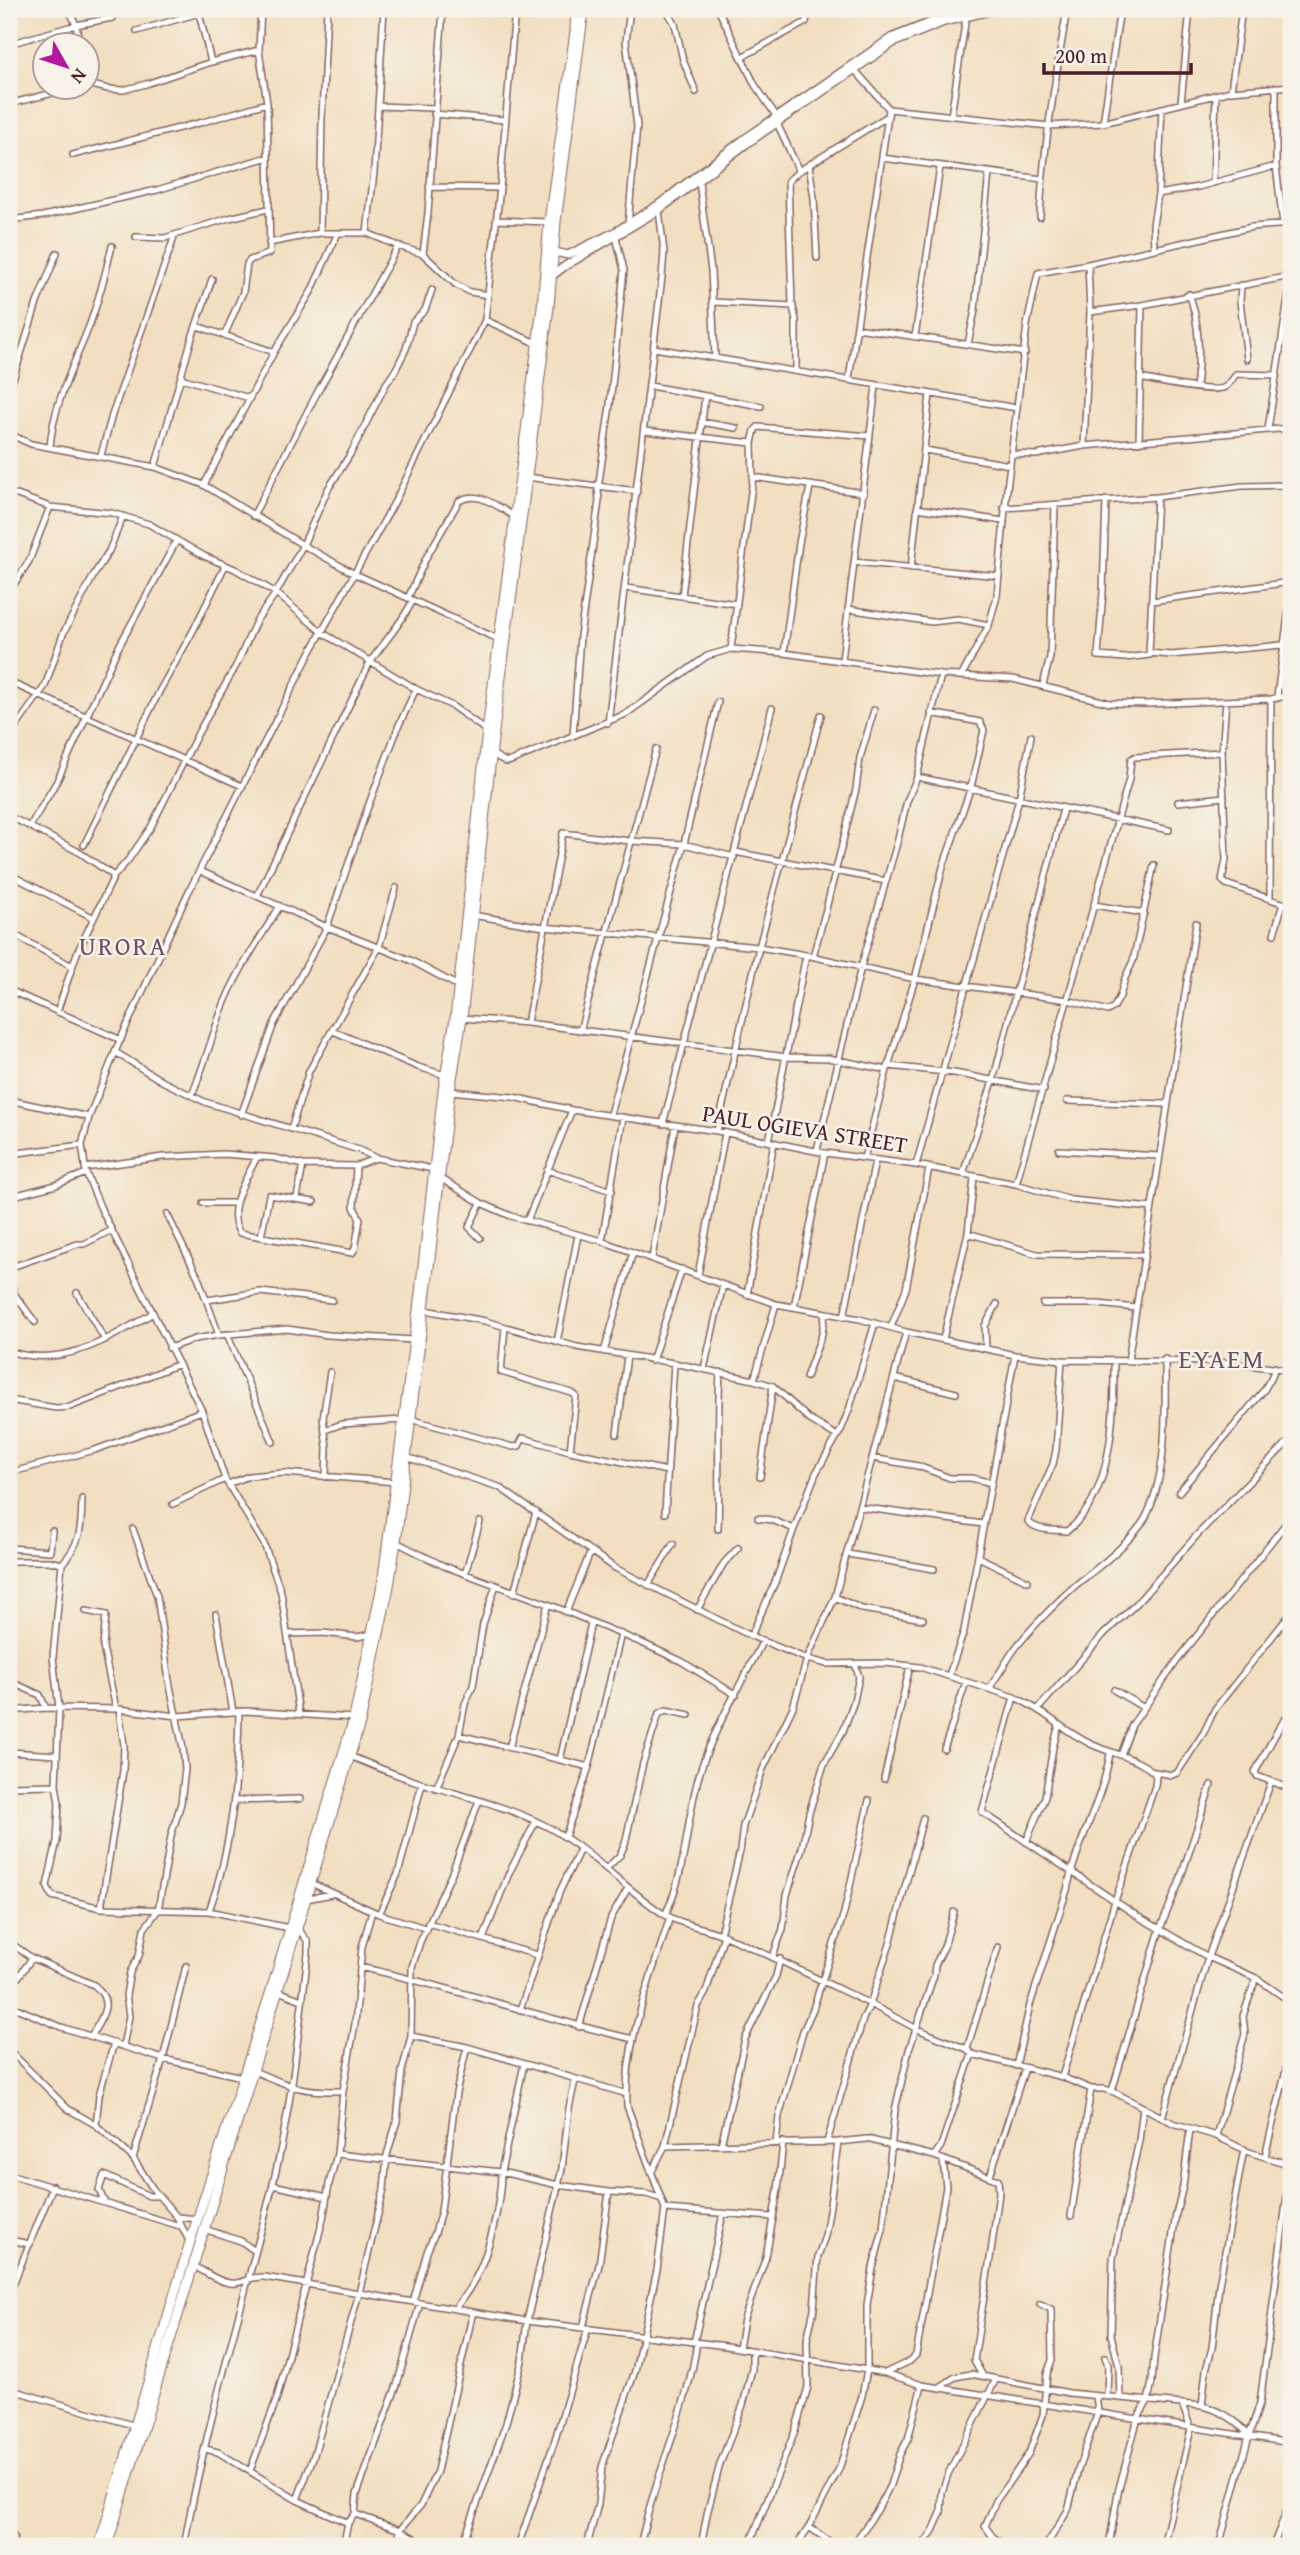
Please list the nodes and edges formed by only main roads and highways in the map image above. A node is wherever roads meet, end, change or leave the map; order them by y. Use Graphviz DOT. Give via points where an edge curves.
graph roads {
  1 [pos="576,9"];
  2 [pos="583,9"];
  3 [pos="559,172"];
  4 [pos="406,1419"];
  5 [pos="293,1928"];
  6 [pos="203,2223"];
  7 [pos="99,2546"];
  8 [pos="107,2546"];
  1 -- 3 [label="highway"];
  2 -- 3 [label="highway"];
  3 -- 4 [label="highway" via="549,222"];
  3 -- 4 [label="highway" via="555,252 462,1018 425,1310"];
  4 -- 5 [label="highway" via="382,1585 354,1718"];
  4 -- 5 [label="highway" via="396,1542 367,1698"];
  5 -- 6 [label="highway" via="242,2077"];
  5 -- 6 [label="highway" via="254,2071"];
  6 -- 7 [label="highway" via="190,2242"];
  6 -- 8 [label="highway"];
}
